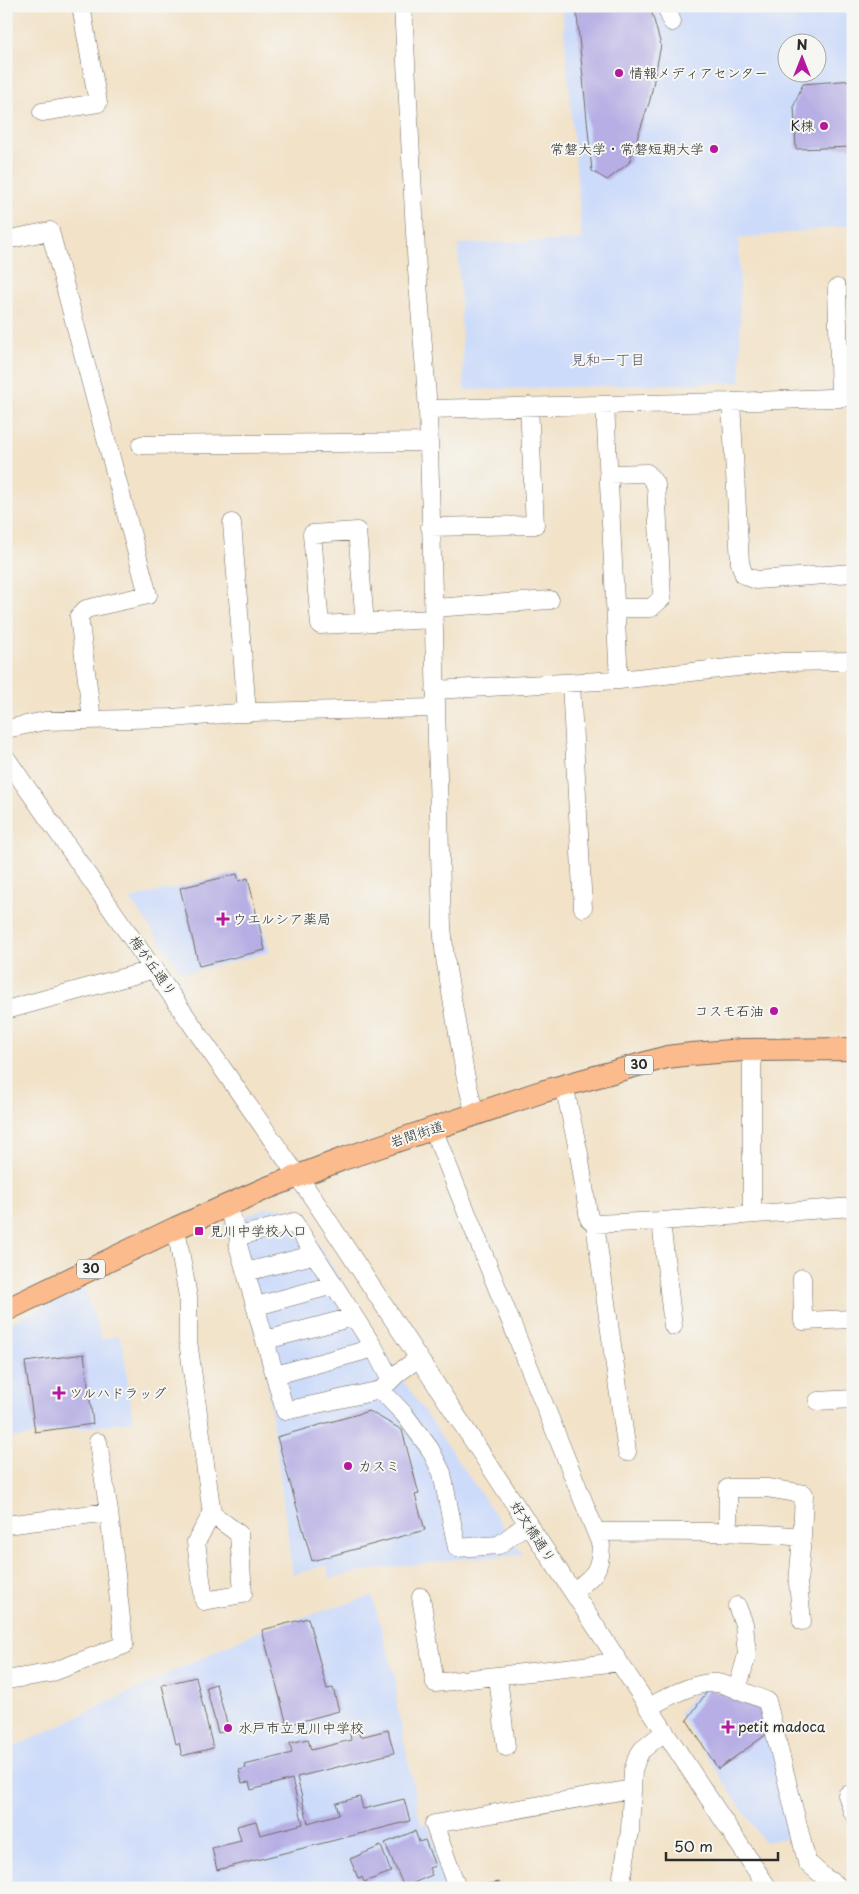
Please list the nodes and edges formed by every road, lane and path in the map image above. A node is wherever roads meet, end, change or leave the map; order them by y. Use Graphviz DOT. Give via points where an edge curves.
graph roads {
  1 [pos="81,6"];
  2 [pos="403,6"];
  3 [pos="42,112"];
  4 [pos="6,240"];
  5 [pos="836,288"];
  6 [pos="847,398"];
  7 [pos="731,402"];
  8 [pos="605,405"];
  9 [pos="529,406"];
  10 [pos="428,409"];
  11 [pos="428,442"];
  12 [pos="141,445"];
  13 [pos="609,474"];
  14 [pos="232,523"];
  15 [pos="430,527"];
  16 [pos="853,573"];
  17 [pos="550,600"];
  18 [pos="616,608"];
  19 [pos="433,613"];
  20 [pos="366,623"];
  21 [pos="853,661"];
  22 [pos="619,680"];
  23 [pos="571,683"];
  24 [pos="435,699"];
  25 [pos="247,713"];
  26 [pos="92,719"];
  27 [pos="6,729"];
  28 [pos="6,758"];
  29 [pos="583,908"];
  30 [pos="155,969"];
  31 [pos="6,1010"];
  32 [pos="853,1049"];
  33 [pos="752,1050"];
  34 [pos="564,1085"];
  35 [pos="475,1115"];
  36 [pos="433,1128"];
  37 [pos="298,1175"];
  38 [pos="226,1206"];
  39 [pos="853,1207"];
  40 [pos="752,1214"];
  41 [pos="661,1221"];
  42 [pos="595,1224"];
  43 [pos="176,1228"];
  44 [pos="239,1236"];
  45 [pos="314,1255"];
  46 [pos="246,1272"];
  47 [pos="802,1278"];
  48 [pos="332,1285"];
  49 [pos="257,1306"];
  50 [pos="6,1310"];
  51 [pos="353,1317"];
  52 [pos="853,1319"];
  53 [pos="673,1326"];
  54 [pos="266,1340"];
  55 [pos="374,1348"];
  56 [pos="419,1358"];
  57 [pos="276,1375"];
  58 [pos="386,1385"];
  59 [pos="853,1400"];
  60 [pos="818,1401"];
  61 [pos="98,1442"];
  62 [pos="627,1452"];
  63 [pos="109,1512"];
  64 [pos="212,1514"];
  65 [pos="528,1523"];
  66 [pos="6,1525"];
  67 [pos="596,1532"];
  68 [pos="728,1533"];
  69 [pos="802,1537"];
  70 [pos="572,1592"];
  71 [pos="421,1597"];
  72 [pos="737,1606"];
  73 [pos="802,1622"];
  74 [pos="618,1662"];
  75 [pos="498,1676"];
  76 [pos="6,1680"];
  77 [pos="737,1690"];
  78 [pos="648,1708"];
  79 [pos="664,1732"];
  80 [pos="506,1747"];
  81 [pos="632,1789"];
  82 [pos="847,1795"];
  83 [pos="853,1813"];
  84 [pos="457,1888"];
  85 [pos="620,1888"];
  86 [pos="768,1888"];
  87 [pos="841,1888"];
  1 -- 3 [label="street" via="98,103"];
  2 -- 10 [label="street"];
  4 -- 26 [label="street" via="50,231 148,595 86,609 79,616"];
  5 -- 6 [label="street"];
  6 -- 7 [label="street"];
  7 -- 8 [label="street"];
  7 -- 16 [label="street" via="740,563 744,575 756,580"];
  8 -- 9 [label="street"];
  8 -- 13 [label="street"];
  9 -- 10 [label="street"];
  9 -- 15 [label="street" via="535,525"];
  10 -- 11 [label="street"];
  11 -- 12 [label="street"];
  11 -- 15 [label="street"];
  13 -- 18 [label="street"];
  13 -- 18 [label="street" via="647,474 656,485 662,598 651,608"];
  14 -- 25 [label="street"];
  15 -- 19 [label="street"];
  17 -- 19 [label="street"];
  18 -- 22 [label="street"];
  19 -- 20 [label="street"];
  19 -- 24 [label="street"];
  20 -- 20 [label="street" via="320,625 312,534 357,531"];
  21 -- 22 [label="street" via="782,662"];
  22 -- 23 [label="street"];
  23 -- 24 [label="street"];
  23 -- 29 [label="street"];
  24 -- 25 [label="street"];
  24 -- 35 [label="street" via="445,958"];
  25 -- 26 [label="street"];
  26 -- 27 [label="street" via="45,721"];
  28 -- 30 [label="street, 梅が丘通り"];
  30 -- 31 [label="street"];
  30 -- 37 [label="street, 梅が丘通り"];
  32 -- 33 [label="main road, 岩間街道 / 30"];
  33 -- 34 [label="main road, 岩間街道 / 30" via="667,1057"];
  33 -- 40 [label="street"];
  34 -- 35 [label="main road, 岩間街道 / 30"];
  34 -- 42 [label="street" via="589,1219"];
  35 -- 36 [label="main road, 岩間街道 / 30"];
  36 -- 37 [label="main road, 岩間街道 / 30"];
  36 -- 67 [label="street"];
  37 -- 38 [label="main road, 岩間街道 / 30"];
  37 -- 56 [label="street, 好文橋通り"];
  38 -- 43 [label="main road, 岩間街道 / 30"];
  38 -- 44 [label="street"];
  39 -- 40 [label="street"];
  40 -- 41 [label="street"];
  41 -- 42 [label="street"];
  41 -- 53 [label="street"];
  42 -- 62 [label="street"];
  43 -- 50 [label="main road, 岩間街道 / 30"];
  43 -- 64 [label="street" via="188,1297 188,1341"];
  44 -- 45 [label="street" via="294,1222"];
  44 -- 46 [label="street" via="238,1244"];
  45 -- 46 [label="street"];
  45 -- 48 [label="street"];
  46 -- 49 [label="street"];
  47 -- 52 [label="street" via="803,1321"];
  48 -- 49 [label="street"];
  48 -- 51 [label="street"];
  49 -- 54 [label="street"];
  51 -- 54 [label="street"];
  51 -- 55 [label="street"];
  54 -- 57 [label="street"];
  55 -- 57 [label="street"];
  55 -- 58 [label="street"];
  56 -- 58 [label="street"];
  56 -- 65 [label="street, 好文橋通り"];
  57 -- 58 [label="street" via="285,1411"];
  58 -- 65 [label="street" via="430,1449 442,1473 457,1548 499,1545"];
  59 -- 60 [label="street"];
  61 -- 63 [label="street"];
  63 -- 66 [label="street"];
  63 -- 76 [label="street" via="124,1644 50,1673"];
  64 -- 64 [label="street" via="196,1542 204,1601 243,1594 239,1534"];
  65 -- 70 [label="street, 好文橋通り"];
  67 -- 68 [label="street"];
  67 -- 70 [label="street" via="601,1546 595,1574"];
  68 -- 69 [label="street"];
  68 -- 69 [label="street" via="728,1488 768,1488 804,1494"];
  69 -- 73 [label="street" via="798,1583"];
  70 -- 74 [label="street, 好文橋通り"];
  71 -- 75 [label="street" via="434,1683"];
  72 -- 77 [label="street" via="744,1624 747,1656"];
  74 -- 75 [label="street"];
  74 -- 78 [label="street, 好文橋通り"];
  75 -- 80 [label="street"];
  77 -- 78 [label="street" via="717,1682 699,1685"];
  77 -- 87 [label="street" via="768,1701 807,1862"];
  78 -- 79 [label="street, 好文橋通り"];
  79 -- 81 [label="street" via="636,1758"];
  79 -- 86 [label="street, 好文橋通り"];
  81 -- 84 [label="street" via="434,1824"];
  81 -- 85 [label="street" via="630,1831"];
  82 -- 83 [label="street"];
}
